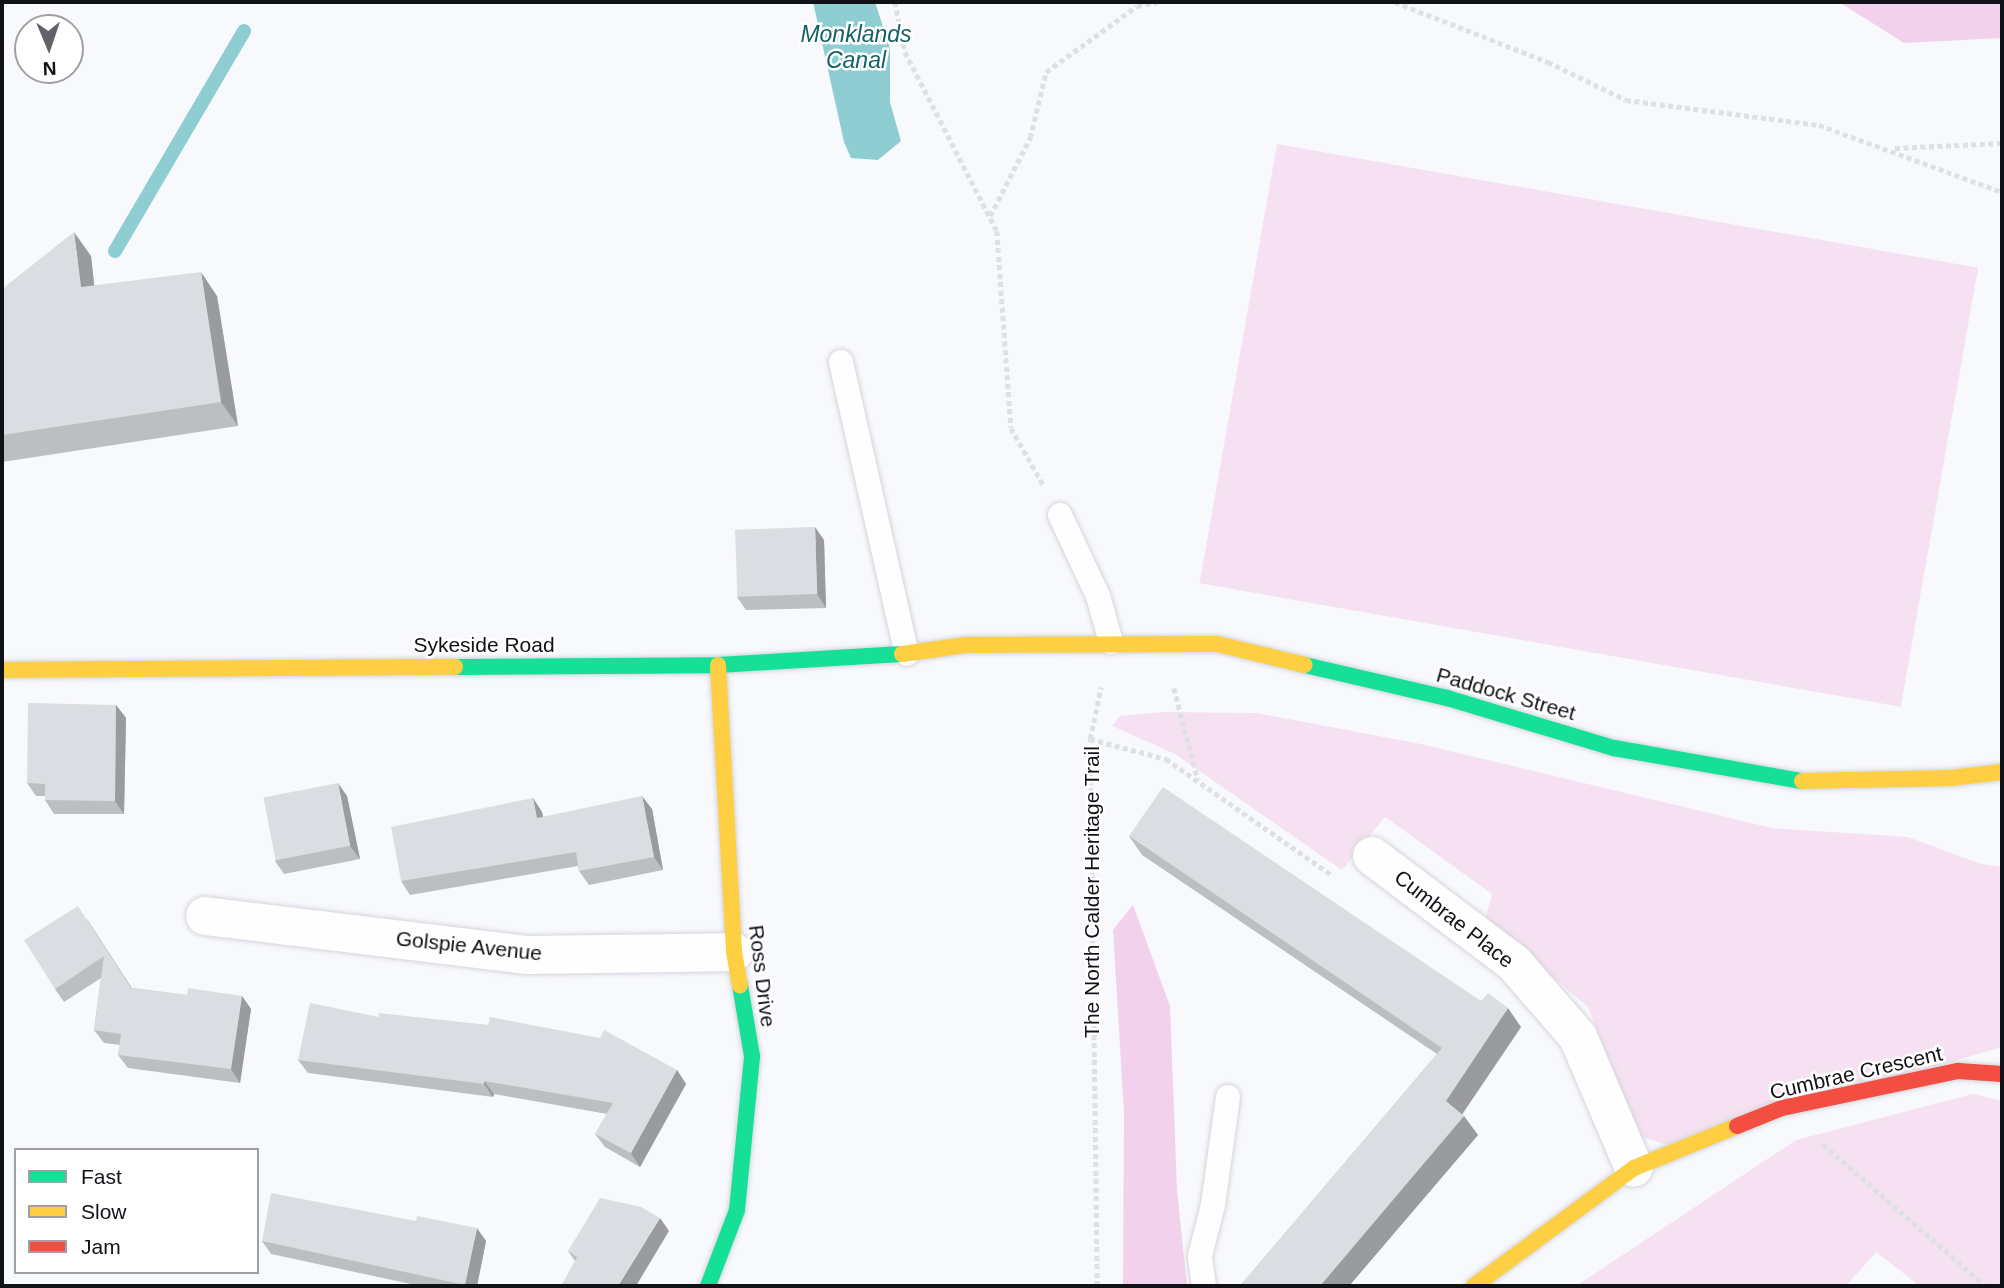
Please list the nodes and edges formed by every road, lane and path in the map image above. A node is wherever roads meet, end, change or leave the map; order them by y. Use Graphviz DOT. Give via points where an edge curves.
graph roads {
  1 [pos="895,2"];
  2 [pos="1157,2"];
  3 [pos="1395,2"];
  4 [pos="2002,144"];
  5 [pos="1890,148"];
  6 [pos="2002,192"];
  7 [pos="990,217"];
  8 [pos="841,362"];
  9 [pos="1060,515"];
  10 [pos="1111,642"];
  11 [pos="1163,643"];
  12 [pos="966,645"];
  13 [pos="907,654"];
  14 [pos="718,665"];
  15 [pos="2,670"];
  16 [pos="1090,739"];
  17 [pos="2002,772"];
  18 [pos="1951,779"];
  19 [pos="1198,780"];
  20 [pos="2002,791"];
  21 [pos="1372,856"];
  22 [pos="205,916"];
  23 [pos="734,952"];
  24 [pos="2002,1074"];
  25 [pos="1228,1097"];
  26 [pos="1782,1108"];
  27 [pos="1634,1168"];
  28 [pos="708,1286"];
  29 [pos="1097,1286"];
  30 [pos="1204,1286"];
  31 [pos="1474,1286"];
  32 [pos="1986,1286"];
  1 -- 7 [label="path" via="905,52"];
  2 -- 7 [label="path" via="1137,6 1046,72 1030,138"];
  3 -- 5 [label="path" via="1548,62 1626,100 1819,125"];
  4 -- 5 [label="path"];
  5 -- 6 [label="path"];
  7 -- 9 [label="path" via="997,231 1011,428"];
  8 -- 13 [label="lane"];
  9 -- 10 [label="lane" via="1098,596"];
  10 -- 11 [label="street, Paddock Street"];
  10 -- 12 [label="street, Paddock Street"];
  10 -- 16 [label="path, The North Calder Heritage Trail"];
  11 -- 18 [label="street, Paddock Street" via="1217,644 1447,698 1614,748 1800,782"];
  11 -- 19 [label="path"];
  12 -- 13 [label="street, Sykeside Road"];
  13 -- 14 [label="street, Sykeside Road"];
  14 -- 15 [label="street, Sykeside Road"];
  14 -- 23 [label="street, Ross Drive"];
  16 -- 19 [label="path" via="1166,760"];
  16 -- 29 [label="path, The North Calder Heritage Trail"];
  17 -- 18 [label="street, Paddock Street"];
  18 -- 20 [label="street, Paddock Street"];
  19 -- 21 [label="path" via="1339,880"];
  21 -- 27 [label="street, Cumbrae Place" via="1514,963 1578,1037"];
  22 -- 23 [label="street, Golspie Avenue" via="528,954"];
  23 -- 28 [label="street, Ross Drive" via="752,1056 747,1142 737,1210"];
  24 -- 26 [label="street, Cumbrae Crescent" via="1958,1071"];
  25 -- 30 [label="lane" via="1213,1205 1200,1256"];
  26 -- 27 [label="street, Cumbrae Crescent"];
  26 -- 32 [label="path"];
  27 -- 31 [label="street, Cumbrae Crescent"];
}
